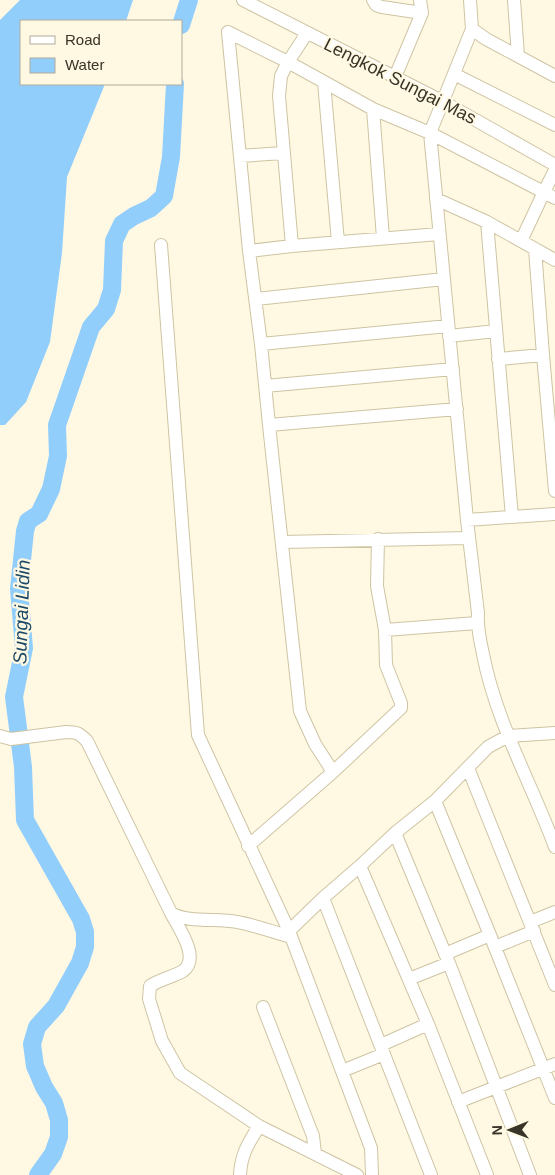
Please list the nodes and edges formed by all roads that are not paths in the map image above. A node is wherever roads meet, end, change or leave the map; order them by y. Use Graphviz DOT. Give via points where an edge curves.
graph roads {
  1 [pos="243,0"];
  2 [pos="373,0"];
  3 [pos="420,0"];
  4 [pos="470,0"];
  5 [pos="514,0"];
  6 [pos="262,4"];
  7 [pos="422,13"];
  8 [pos="472,29"];
  9 [pos="307,33"];
  10 [pos="518,56"];
  11 [pos="288,62"];
  12 [pos="454,74"];
  13 [pos="555,76"];
  14 [pos="395,77"];
  15 [pos="324,82"];
  16 [pos="442,101"];
  17 [pos="373,109"];
  18 [pos="555,125"];
  19 [pos="430,133"];
  20 [pos="283,153"];
  21 [pos="240,156"];
  22 [pos="555,165"];
  23 [pos="555,170"];
  24 [pos="549,195"];
  25 [pos="436,199"];
  26 [pos="487,222"];
  27 [pos="439,234"];
  28 [pos="382,238"];
  29 [pos="522,241"];
  30 [pos="338,242"];
  31 [pos="161,245"];
  32 [pos="292,246"];
  33 [pos="536,249"];
  34 [pos="249,251"];
  35 [pos="555,260"];
  36 [pos="444,279"];
  37 [pos="256,299"];
  38 [pos="449,331"];
  39 [pos="496,331"];
  40 [pos="261,344"];
  41 [pos="543,355"];
  42 [pos="498,359"];
  43 [pos="453,369"];
  44 [pos="550,374"];
  45 [pos="265,386"];
  46 [pos="457,409"];
  47 [pos="269,424"];
  48 [pos="555,491"];
  49 [pos="555,514"];
  50 [pos="512,517"];
  51 [pos="467,520"];
  52 [pos="468,538"];
  53 [pos="378,540"];
  54 [pos="282,542"];
  55 [pos="477,623"];
  56 [pos="384,630"];
  57 [pos="555,733"];
  58 [pos="508,736"];
  59 [pos="5,737"];
  60 [pos="468,768"];
  61 [pos="333,772"];
  62 [pos="435,801"];
  63 [pos="551,826"];
  64 [pos="395,833"];
  65 [pos="248,846"];
  66 [pos="555,847"];
  67 [pos="360,866"];
  68 [pos="323,898"];
  69 [pos="555,912"];
  70 [pos="171,913"];
  71 [pos="532,926"];
  72 [pos="290,934"];
  73 [pos="493,941"];
  74 [pos="447,958"];
  75 [pos="409,979"];
  76 [pos="555,986"];
  77 [pos="263,1007"];
  78 [pos="428,1024"];
  79 [pos="382,1049"];
  80 [pos="549,1066"];
  81 [pos="342,1071"];
  82 [pos="496,1087"];
  83 [pos="555,1098"];
  84 [pos="458,1102"];
  85 [pos="259,1126"];
  86 [pos="315,1153"];
  87 [pos="240,1175"];
  88 [pos="357,1175"];
  89 [pos="372,1175"];
  90 [pos="431,1175"];
  91 [pos="487,1175"];
  92 [pos="530,1175"];
  1 -- 6 [label="street, Lengkok Sungai Mas"];
  2 -- 7 [label="street" via="382,7"];
  3 -- 7 [label="street"];
  4 -- 8 [label="street"];
  5 -- 10 [label="street"];
  6 -- 9 [label="street, Lengkok Sungai Mas"];
  7 -- 14 [label="street"];
  8 -- 10 [label="street"];
  8 -- 12 [label="street"];
  9 -- 11 [label="street"];
  9 -- 14 [label="street, Lengkok Sungai Mas"];
  10 -- 13 [label="street"];
  11 -- 15 [label="street"];
  11 -- 20 [label="street" via="281,76 279,96"];
  11 -- 21 [label="street" via="228,32"];
  12 -- 16 [label="street"];
  12 -- 18 [label="street"];
  14 -- 16 [label="street, Lengkok Sungai Mas"];
  15 -- 17 [label="street"];
  15 -- 30 [label="street"];
  16 -- 19 [label="street"];
  16 -- 22 [label="street, Lengkok Sungai Mas"];
  17 -- 19 [label="street"];
  17 -- 28 [label="street"];
  19 -- 24 [label="street"];
  19 -- 25 [label="street"];
  20 -- 21 [label="street"];
  20 -- 32 [label="street"];
  21 -- 34 [label="street"];
  23 -- 24 [label="street"];
  24 -- 29 [label="street"];
  25 -- 26 [label="street"];
  25 -- 27 [label="street"];
  26 -- 29 [label="street"];
  26 -- 39 [label="street"];
  27 -- 28 [label="street"];
  27 -- 36 [label="street"];
  28 -- 30 [label="street"];
  29 -- 33 [label="street"];
  30 -- 32 [label="street"];
  31 -- 65 [label="street" via="198,734"];
  32 -- 34 [label="street"];
  33 -- 35 [label="street"];
  33 -- 41 [label="street"];
  34 -- 37 [label="street"];
  36 -- 37 [label="street"];
  36 -- 38 [label="street"];
  37 -- 40 [label="street"];
  38 -- 39 [label="street"];
  38 -- 40 [label="street"];
  38 -- 43 [label="street"];
  39 -- 42 [label="street"];
  40 -- 45 [label="street"];
  41 -- 42 [label="street"];
  41 -- 44 [label="street"];
  42 -- 50 [label="street"];
  43 -- 45 [label="street"];
  43 -- 46 [label="street"];
  44 -- 48 [label="street"];
  45 -- 47 [label="street"];
  46 -- 47 [label="street"];
  46 -- 51 [label="street"];
  47 -- 54 [label="street"];
  49 -- 50 [label="street"];
  50 -- 51 [label="street"];
  51 -- 52 [label="street"];
  52 -- 53 [label="street"];
  52 -- 55 [label="street"];
  53 -- 54 [label="street"];
  53 -- 56 [label="street" via="377,586"];
  54 -- 61 [label="street" via="300,711 315,744"];
  55 -- 56 [label="street"];
  55 -- 58 [label="street" via="488,679"];
  56 -- 61 [label="street" via="386,666 401,708"];
  57 -- 58 [label="street"];
  58 -- 60 [label="street" via="488,747"];
  58 -- 63 [label="street"];
  59 -- 70 [label="street" via="80,734"];
  60 -- 62 [label="street"];
  60 -- 71 [label="street"];
  61 -- 65 [label="street"];
  62 -- 64 [label="street"];
  62 -- 73 [label="street"];
  63 -- 66 [label="street"];
  64 -- 67 [label="street"];
  64 -- 74 [label="street"];
  65 -- 72 [label="street"];
  67 -- 68 [label="street"];
  67 -- 75 [label="street"];
  68 -- 72 [label="street"];
  68 -- 79 [label="street"];
  69 -- 71 [label="street"];
  70 -- 72 [label="street" via="184,919 239,922"];
  70 -- 85 [label="street" via="188,945 190,957 184,970 150,986 149,999 162,1041 180,1073"];
  71 -- 73 [label="street"];
  71 -- 76 [label="street"];
  72 -- 81 [label="street"];
  73 -- 74 [label="street"];
  73 -- 80 [label="street"];
  74 -- 75 [label="street"];
  74 -- 82 [label="street"];
  75 -- 78 [label="street"];
  77 -- 86 [label="street" via="313,1136"];
  78 -- 79 [label="street"];
  78 -- 84 [label="street"];
  79 -- 81 [label="street"];
  79 -- 90 [label="street"];
  80 -- 82 [label="street"];
  80 -- 83 [label="street"];
  81 -- 89 [label="street" via="371,1148"];
  82 -- 84 [label="street"];
  82 -- 92 [label="street"];
  84 -- 91 [label="street"];
  85 -- 86 [label="street"];
  85 -- 87 [label="street" via="245,1148"];
  86 -- 88 [label="street"];
}
